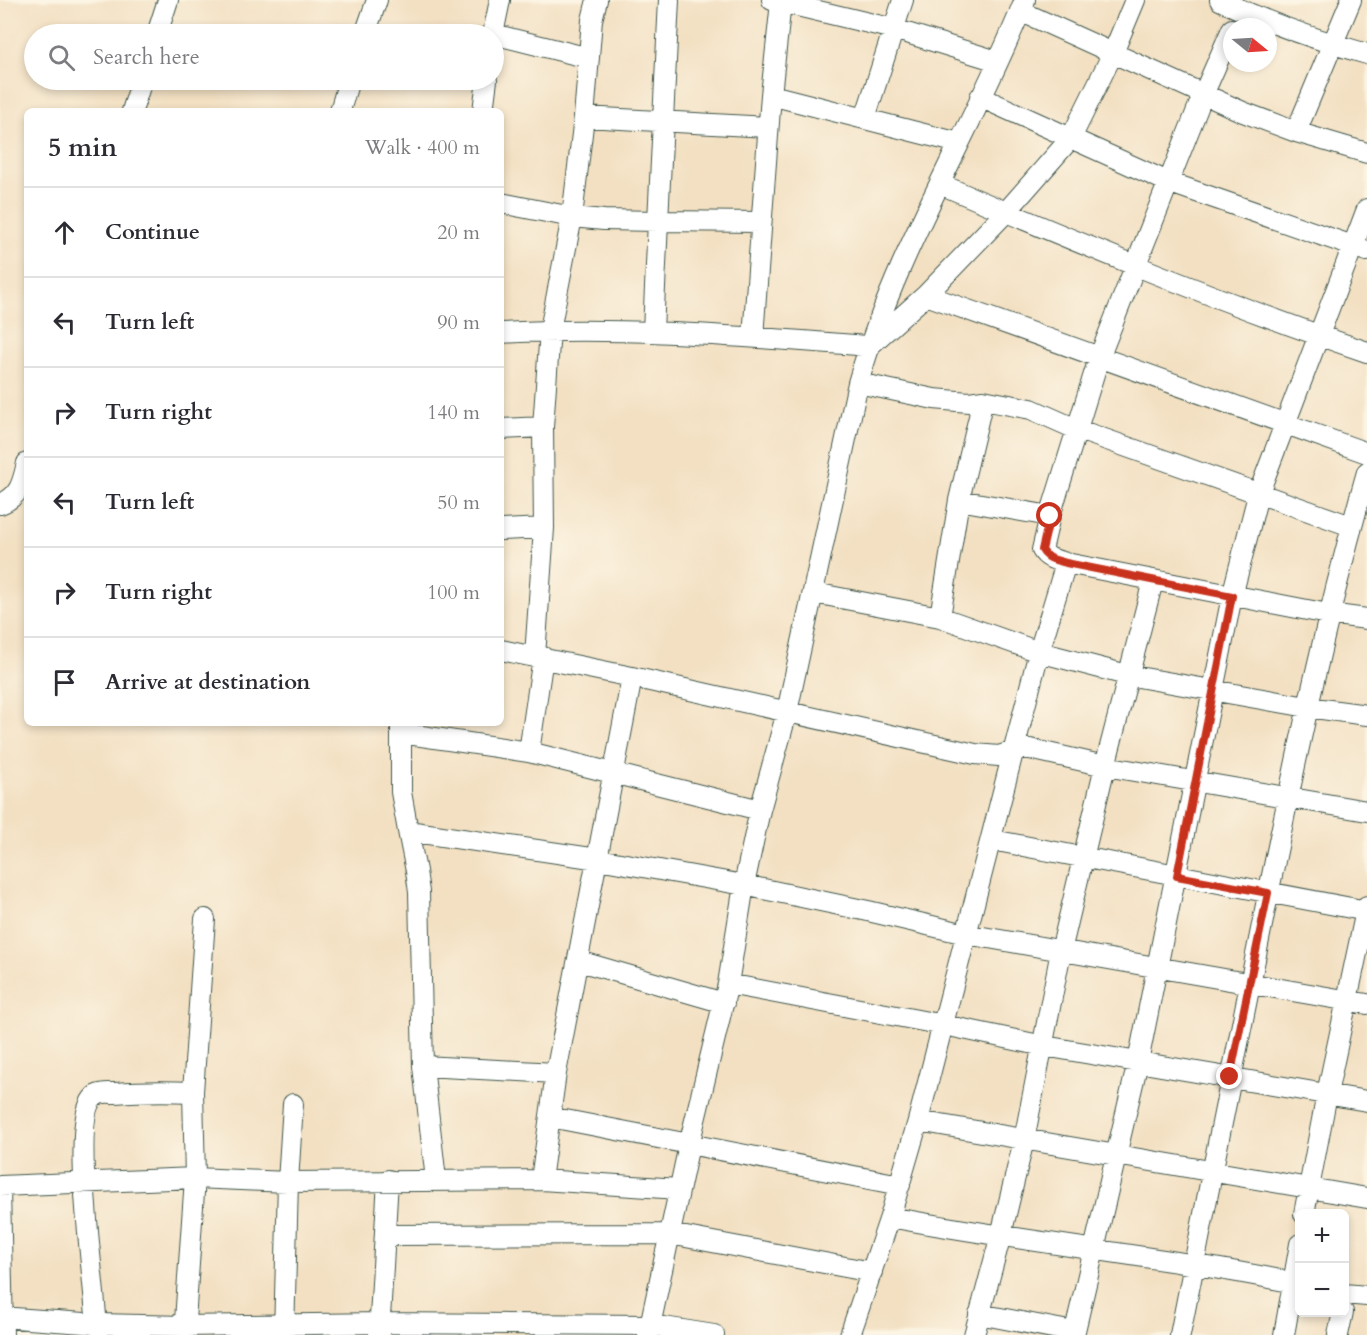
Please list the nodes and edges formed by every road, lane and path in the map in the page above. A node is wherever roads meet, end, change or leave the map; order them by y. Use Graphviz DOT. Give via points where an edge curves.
graph roads {
  1 [pos="168,0"];
  2 [pos="377,0"];
  3 [pos="500,0"];
  4 [pos="597,0"];
  5 [pos="669,0"];
  6 [pos="903,0"];
  7 [pos="1135,0"];
  8 [pos="1220,0"];
  9 [pos="1351,0"];
  10 [pos="776,1"];
  11 [pos="806,4"];
  12 [pos="1022,6"];
  13 [pos="1238,17"];
  14 [pos="160,24"];
  15 [pos="369,24"];
  16 [pos="495,24"];
  17 [pos="894,29"];
  18 [pos="504,37"];
  19 [pos="1332,45"];
  20 [pos="1113,53"];
  21 [pos="1367,54"];
  22 [pos="589,58"];
  23 [pos="997,61"];
  24 [pos="139,90"];
  25 [pos="346,90"];
  26 [pos="486,90"];
  27 [pos="771,95"];
  28 [pos="1203,95"];
  29 [pos="980,97"];
  30 [pos="133,108"];
  31 [pos="341,108"];
  32 [pos="483,108"];
  33 [pos="584,117"];
  34 [pos="865,118"];
  35 [pos="663,123"];
  36 [pos="768,127"];
  37 [pos="1296,132"];
  38 [pos="1071,138"];
  39 [pos="959,143"];
  40 [pos="1367,153"];
  41 [pos="1168,182"];
  42 [pos="940,184"];
  43 [pos="504,204"];
  44 [pos="1367,209"];
  45 [pos="1006,212"];
  46 [pos="572,217"];
  47 [pos="658,221"];
  48 [pos="761,222"];
  49 [pos="1359,248"];
  50 [pos="1135,266"];
  51 [pos="926,295"];
  52 [pos="550,330"];
  53 [pos="654,331"];
  54 [pos="504,333"];
  55 [pos="1318,335"];
  56 [pos="753,337"];
  57 [pos="869,346"];
  58 [pos="1367,351"];
  59 [pos="1099,358"];
  60 [pos="858,383"];
  61 [pos="983,400"];
  62 [pos="1284,424"];
  63 [pos="543,427"];
  64 [pos="504,429"];
  65 [pos="1076,429"];
  66 [pos="1367,453"];
  67 [pos="1367,472"];
  68 [pos="24,477"];
  69 [pos="1258,495"];
  70 [pos="959,500"];
  71 [pos="0,504"];
  72 [pos="1050,516"];
  73 [pos="1358,516"];
  74 [pos="544,528"];
  75 [pos="504,530"];
  76 [pos="1066,563"];
  77 [pos="1153,581"];
  78 [pos="814,593"];
  79 [pos="1232,596"];
  80 [pos="1328,614"];
  81 [pos="940,617"];
  82 [pos="1367,619"];
  83 [pos="504,651"];
  84 [pos="1039,652"];
  85 [pos="539,657"];
  86 [pos="1127,675"];
  87 [pos="632,677"];
  88 [pos="1214,688"];
  89 [pos="1307,706"];
  90 [pos="787,712"];
  91 [pos="1367,715"];
  92 [pos="401,728"];
  93 [pos="1015,751"];
  94 [pos="529,752"];
  95 [pos="1105,766"];
  96 [pos="613,773"];
  97 [pos="1195,782"];
  98 [pos="1288,797"];
  99 [pos="760,810"];
  100 [pos="1367,811"];
  101 [pos="408,831"];
  102 [pos="992,840"];
  103 [pos="1084,858"];
  104 [pos="598,859"];
  105 [pos="1177,876"];
  106 [pos="744,885"];
  107 [pos="1268,893"];
  108 [pos="1367,909"];
  109 [pos="205,919"];
  110 [pos="966,934"];
  111 [pos="1061,951"];
  112 [pos="579,961"];
  113 [pos="1157,967"];
  114 [pos="1250,984"];
  115 [pos="726,994"];
  116 [pos="1357,1003"];
  117 [pos="944,1025"];
  118 [pos="1044,1046"];
  119 [pos="1138,1062"];
  120 [pos="423,1066"];
  121 [pos="556,1073"];
  122 [pos="1230,1077"];
  123 [pos="193,1092"];
  124 [pos="1326,1094"];
  125 [pos="1367,1101"];
  126 [pos="293,1104"];
  127 [pos="550,1117"];
  128 [pos="918,1121"];
  129 [pos="1024,1140"];
  130 [pos="689,1145"];
  131 [pos="1116,1156"];
  132 [pos="1210,1172"];
  133 [pos="195,1178"];
  134 [pos="388,1180"];
  135 [pos="436,1180"];
  136 [pos="541,1180"];
  137 [pos="84,1181"];
  138 [pos="288,1182"];
  139 [pos="900,1185"];
  140 [pos="0,1186"];
  141 [pos="1308,1188"];
  142 [pos="679,1189"];
  143 [pos="1367,1198"];
  144 [pos="1305,1209"];
  145 [pos="890,1217"];
  146 [pos="670,1234"];
  147 [pos="386,1235"];
  148 [pos="1001,1235"];
  149 [pos="1095,1249"];
  150 [pos="1193,1265"];
  151 [pos="872,1272"];
  152 [pos="1295,1283"];
  153 [pos="1295,1287"];
  154 [pos="1367,1296"];
  155 [pos="1349,1300"];
  156 [pos="979,1314"];
  157 [pos="1342,1317"];
  158 [pos="2,1323"];
  159 [pos="380,1329"];
  160 [pos="97,1330"];
  161 [pos="284,1330"];
  162 [pos="650,1330"];
  163 [pos="185,1331"];
  164 [pos="1074,1334"];
  165 [pos="714,1335"];
  166 [pos="850,1335"];
  167 [pos="974,1335"];
  168 [pos="1180,1335"];
  169 [pos="1284,1335"];
  170 [pos="1338,1335"];
  1 -- 14 [label="street"];
  2 -- 15 [label="street"];
  3 -- 16 [label="street"];
  4 -- 22 [label="street"];
  5 -- 35 [label="street"];
  6 -- 17 [label="street"];
  7 -- 20 [label="street"];
  8 -- 13 [label="street"];
  9 -- 19 [label="street"];
  10 -- 11 [label="street"];
  10 -- 27 [label="street"];
  11 -- 17 [label="street"];
  12 -- 20 [label="street"];
  12 -- 23 [label="street"];
  13 -- 19 [label="street"];
  13 -- 28 [label="street"];
  17 -- 23 [label="street"];
  17 -- 34 [label="street"];
  18 -- 22 [label="street"];
  19 -- 21 [label="street"];
  19 -- 37 [label="street"];
  20 -- 28 [label="street"];
  20 -- 38 [label="street"];
  22 -- 33 [label="street"];
  23 -- 29 [label="street"];
  24 -- 30 [label="street"];
  25 -- 31 [label="street"];
  26 -- 32 [label="street"];
  27 -- 34 [label="street"];
  27 -- 36 [label="street"];
  28 -- 37 [label="street"];
  28 -- 41 [label="street"];
  29 -- 38 [label="street"];
  29 -- 39 [label="street"];
  33 -- 35 [label="street"];
  33 -- 46 [label="street"];
  34 -- 39 [label="street"];
  35 -- 36 [label="street"];
  35 -- 47 [label="street"];
  36 -- 48 [label="street"];
  37 -- 40 [label="street"];
  38 -- 41 [label="street"];
  38 -- 45 [label="street"];
  39 -- 42 [label="street"];
  41 -- 49 [label="street"];
  41 -- 50 [label="street"];
  42 -- 45 [label="street"];
  42 -- 57 [label="street"];
  43 -- 46 [label="street"];
  44 -- 49 [label="street"];
  45 -- 50 [label="street"];
  45 -- 51 [label="street"];
  46 -- 47 [label="street"];
  46 -- 52 [label="street"];
  47 -- 48 [label="street"];
  47 -- 53 [label="street"];
  48 -- 56 [label="street"];
  49 -- 55 [label="street"];
  50 -- 55 [label="street"];
  50 -- 59 [label="street"];
  51 -- 57 [label="street"];
  51 -- 59 [label="street"];
  52 -- 53 [label="street"];
  52 -- 54 [label="street"];
  52 -- 63 [label="street"];
  53 -- 56 [label="street"];
  55 -- 58 [label="street"];
  55 -- 62 [label="street"];
  56 -- 57 [label="street"];
  57 -- 60 [label="street"];
  59 -- 62 [label="street"];
  59 -- 65 [label="street"];
  60 -- 61 [label="street" via="955,402"];
  60 -- 78 [label="street"];
  61 -- 65 [label="street" via="1030,409"];
  61 -- 70 [label="street"];
  62 -- 66 [label="street"];
  62 -- 69 [label="street"];
  63 -- 64 [label="street"];
  63 -- 74 [label="street"];
  65 -- 69 [label="street"];
  65 -- 72 [label="street"];
  67 -- 73 [label="street"];
  68 -- 71 [label="street" via="14,497"];
  69 -- 73 [label="street"];
  69 -- 79 [label="street"];
  70 -- 72 [label="street"];
  70 -- 81 [label="street"];
  72 -- 76 [label="street" via="1042,550"];
  73 -- 80 [label="street"];
  74 -- 75 [label="street"];
  74 -- 85 [label="street"];
  76 -- 77 [label="street"];
  76 -- 84 [label="street"];
  77 -- 79 [label="street"];
  77 -- 86 [label="street"];
  78 -- 81 [label="street"];
  78 -- 90 [label="street"];
  79 -- 80 [label="street"];
  79 -- 88 [label="street"];
  80 -- 82 [label="street"];
  80 -- 89 [label="street"];
  81 -- 84 [label="street"];
  83 -- 85 [label="street"];
  84 -- 86 [label="street"];
  84 -- 93 [label="street"];
  85 -- 87 [label="street"];
  85 -- 94 [label="street"];
  86 -- 88 [label="street"];
  86 -- 95 [label="street"];
  87 -- 90 [label="street"];
  87 -- 96 [label="street"];
  88 -- 89 [label="street"];
  88 -- 97 [label="street"];
  89 -- 91 [label="street"];
  89 -- 98 [label="street"];
  90 -- 93 [label="street" via="975,754 999,756"];
  90 -- 99 [label="street"];
  92 -- 94 [label="street"];
  92 -- 101 [label="street" via="401,792"];
  93 -- 95 [label="street" via="1030,749"];
  93 -- 102 [label="street"];
  94 -- 96 [label="street"];
  95 -- 97 [label="street"];
  95 -- 103 [label="street"];
  96 -- 99 [label="street"];
  96 -- 104 [label="street"];
  97 -- 98 [label="street"];
  97 -- 105 [label="street"];
  98 -- 100 [label="street"];
  98 -- 107 [label="street"];
  99 -- 106 [label="street"];
  101 -- 104 [label="street"];
  101 -- 120 [label="street" via="419,892"];
  102 -- 103 [label="street"];
  102 -- 110 [label="street"];
  103 -- 105 [label="street"];
  103 -- 111 [label="street"];
  104 -- 106 [label="street"];
  104 -- 112 [label="street"];
  105 -- 107 [label="street"];
  105 -- 113 [label="street"];
  106 -- 110 [label="street"];
  106 -- 115 [label="street"];
  107 -- 108 [label="street"];
  107 -- 114 [label="street"];
  108 -- 116 [label="street"];
  109 -- 123 [label="street"];
  110 -- 111 [label="street"];
  110 -- 117 [label="street"];
  111 -- 113 [label="street"];
  111 -- 118 [label="street"];
  112 -- 115 [label="street"];
  112 -- 121 [label="street"];
  113 -- 114 [label="street"];
  113 -- 119 [label="street"];
  114 -- 116 [label="street"];
  114 -- 122 [label="street"];
  115 -- 117 [label="street"];
  115 -- 130 [label="street"];
  116 -- 124 [label="street"];
  117 -- 118 [label="street"];
  117 -- 128 [label="street"];
  118 -- 119 [label="street"];
  118 -- 129 [label="street"];
  119 -- 122 [label="street"];
  119 -- 131 [label="street"];
  120 -- 121 [label="street"];
  120 -- 135 [label="street"];
  121 -- 127 [label="street"];
  122 -- 124 [label="street"];
  122 -- 132 [label="street"];
  123 -- 133 [label="street"];
  123 -- 137 [label="street" via="142,1091 93,1097 84,1117"];
  124 -- 125 [label="street"];
  124 -- 141 [label="street"];
  126 -- 138 [label="street"];
  127 -- 130 [label="street"];
  127 -- 136 [label="street"];
  128 -- 129 [label="street"];
  128 -- 139 [label="street"];
  129 -- 131 [label="street"];
  129 -- 148 [label="street"];
  130 -- 139 [label="street"];
  130 -- 142 [label="street"];
  131 -- 132 [label="street"];
  131 -- 149 [label="street"];
  132 -- 141 [label="street"];
  132 -- 150 [label="street"];
  133 -- 137 [label="street"];
  133 -- 138 [label="street"];
  133 -- 163 [label="street"];
  134 -- 135 [label="street"];
  134 -- 138 [label="street"];
  134 -- 147 [label="street"];
  135 -- 136 [label="street"];
  136 -- 142 [label="street"];
  137 -- 140 [label="street"];
  137 -- 160 [label="street"];
  138 -- 161 [label="street"];
  139 -- 145 [label="street"];
  140 -- 158 [label="street"];
  141 -- 143 [label="street"];
  141 -- 144 [label="street"];
  142 -- 146 [label="street"];
  145 -- 148 [label="street"];
  145 -- 151 [label="street"];
  146 -- 147 [label="street"];
  146 -- 151 [label="street"];
  146 -- 162 [label="street"];
  147 -- 159 [label="street"];
  148 -- 149 [label="street"];
  148 -- 156 [label="street"];
  149 -- 150 [label="street"];
  149 -- 164 [label="street"];
  150 -- 152 [label="street"];
  150 -- 168 [label="street"];
  151 -- 166 [label="street"];
  153 -- 169 [label="street"];
  154 -- 155 [label="street"];
  156 -- 164 [label="street"];
  156 -- 167 [label="street"];
  157 -- 170 [label="street"];
  158 -- 160 [label="street"];
  159 -- 161 [label="street"];
  159 -- 162 [label="street"];
  160 -- 163 [label="street"];
  161 -- 163 [label="street"];
  162 -- 165 [label="street"];
}
